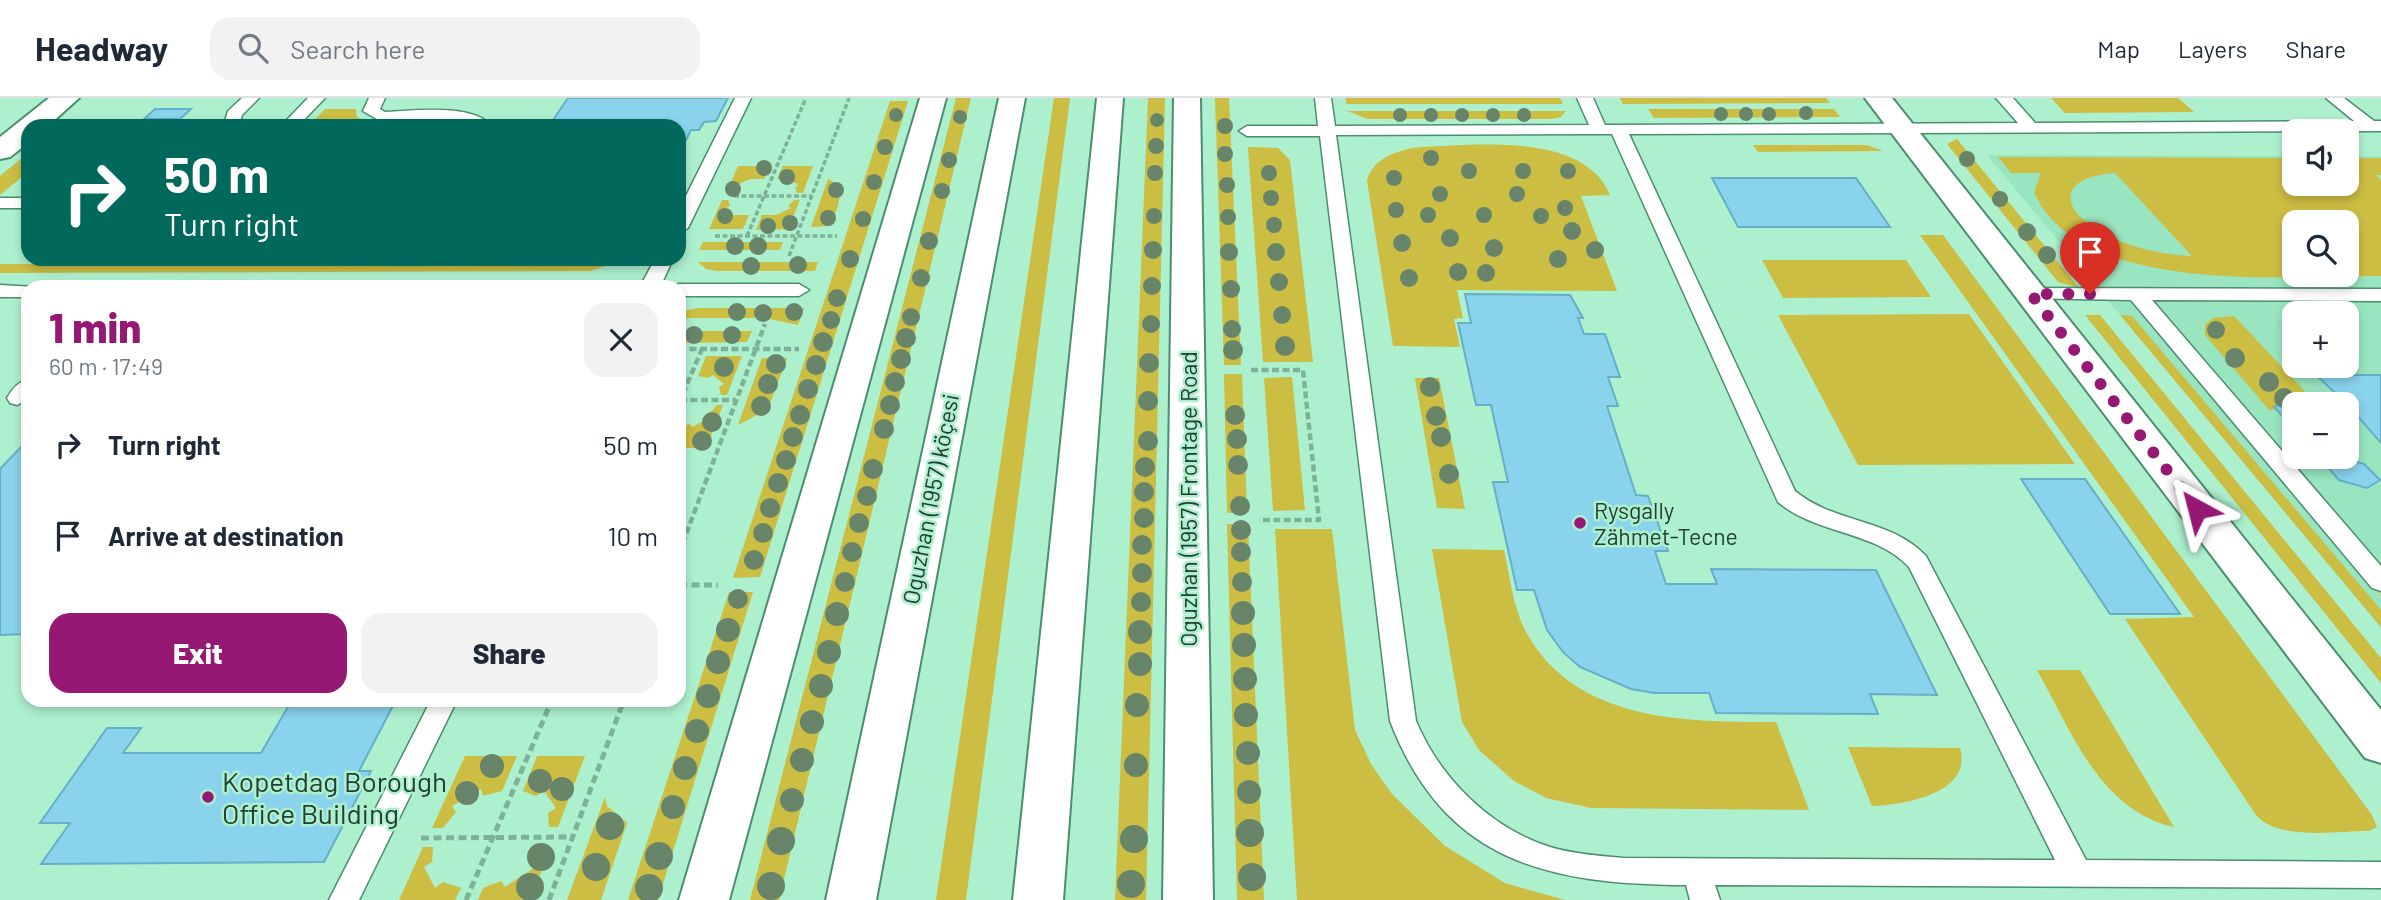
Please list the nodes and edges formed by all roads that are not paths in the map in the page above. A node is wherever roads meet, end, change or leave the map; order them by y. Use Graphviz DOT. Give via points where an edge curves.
graph roads {
  1 [pos="66,98"];
  2 [pos="251,98"];
  3 [pos="317,98"];
  4 [pos="377,98"];
  5 [pos="743,98"];
  6 [pos="933,98"];
  7 [pos="1012,98"];
  8 [pos="1110,98"];
  9 [pos="1187,98"];
  10 [pos="1323,98"];
  11 [pos="1585,98"];
  12 [pos="1878,98"];
  13 [pos="2004,98"];
  14 [pos="2334,98"];
  15 [pos="40,119"];
  16 [pos="233,119"];
  17 [pos="296,119"];
  18 [pos="470,119"];
  19 [pos="2376,126"];
  20 [pos="1901,128"];
  21 [pos="2031,128"];
  22 [pos="1608,130"];
  23 [pos="1247,131"];
  24 [pos="1327,131"];
  25 [pos="21,134"];
  26 [pos="0,151"];
  27 [pos="0,203"];
  28 [pos="21,203"];
  29 [pos="686,211"];
  30 [pos="0,290"];
  31 [pos="21,290"];
  32 [pos="686,290"];
  33 [pos="799,290"];
  34 [pos="2031,294"];
  35 [pos="2136,295"];
  36 [pos="2381,295"];
  37 [pos="2381,582"];
  38 [pos="440,707"];
  39 [pos="2381,744"];
  40 [pos="1697,872"];
  41 [pos="2077,873"];
  42 [pos="2381,874"];
  43 [pos="344,900"];
  44 [pos="704,900"];
  45 [pos="850,900"];
  46 [pos="1038,900"];
  47 [pos="1188,900"];
  48 [pos="1705,900"];
  1 -- 15 [label="street"];
  2 -- 16 [label="lane"];
  3 -- 17 [label="lane"];
  4 -- 18 [label="lane" via="371,111 382,117"];
  5 -- 29 [label="lane"];
  6 -- 44 [label="street"];
  7 -- 45 [label="street, Oguzhan (1957) köçesi"];
  8 -- 46 [label="street"];
  9 -- 47 [label="street, Oguzhan (1957) Frontage Road"];
  10 -- 24 [label="lane"];
  11 -- 22 [label="lane"];
  12 -- 20 [label="street"];
  13 -- 21 [label="lane"];
  14 -- 19 [label="lane"];
  19 -- 21 [label="lane"];
  20 -- 21 [label="lane"];
  20 -- 22 [label="lane"];
  20 -- 34 [label="street"];
  22 -- 24 [label="lane"];
  22 -- 41 [label="lane" via="1786,496 1809,513 1900,544 1918,562"];
  23 -- 24 [label="lane"];
  24 -- 40 [label="lane" via="1403,720 1412,748 1460,806 1519,848 1589,867"];
  25 -- 26 [label="street"];
  27 -- 28 [label="lane"];
  30 -- 31 [label="lane"];
  32 -- 33 [label="lane"];
  34 -- 35 [label="lane"];
  34 -- 39 [label="street"];
  35 -- 36 [label="lane"];
  35 -- 37 [label="lane"];
  38 -- 43 [label="lane"];
  40 -- 41 [label="lane"];
  40 -- 48 [label="lane"];
  41 -- 42 [label="lane"];
}
